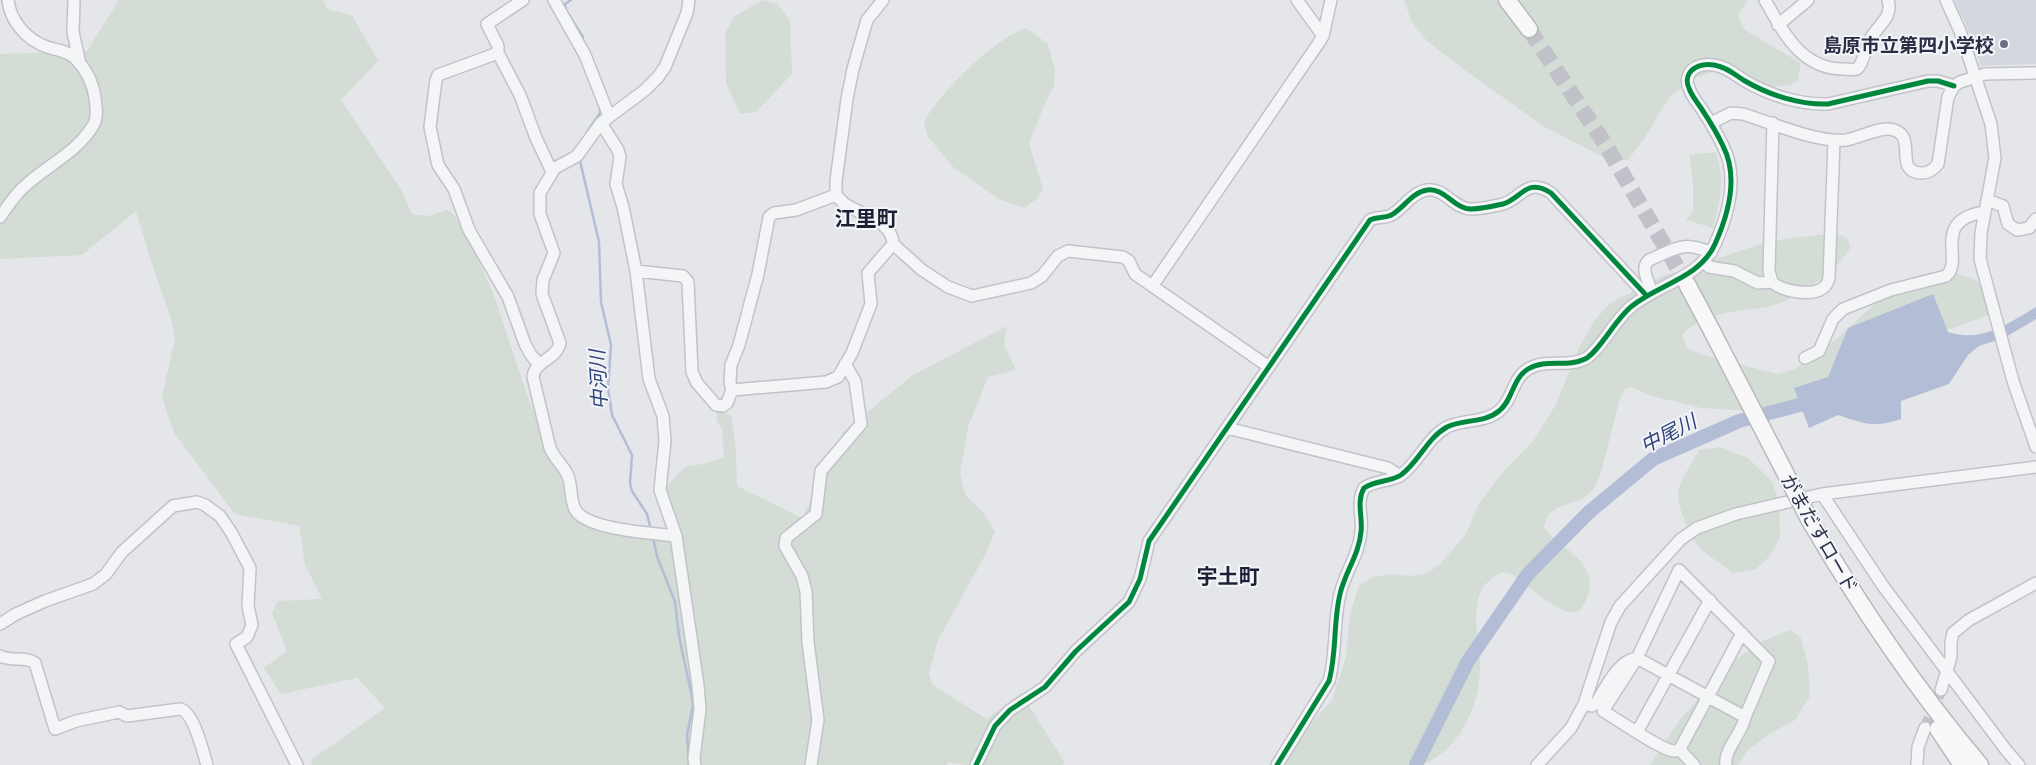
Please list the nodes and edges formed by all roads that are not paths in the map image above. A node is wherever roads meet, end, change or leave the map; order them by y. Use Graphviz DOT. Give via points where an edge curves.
graph roads {
  1 [pos="8,0"];
  2 [pos="74,0"];
  3 [pos="524,0"];
  4 [pos="554,0"];
  5 [pos="690,0"];
  6 [pos="883,0"];
  7 [pos="1297,0"];
  8 [pos="1331,0"];
  9 [pos="1764,0"];
  10 [pos="1808,0"];
  11 [pos="1888,0"];
  12 [pos="1946,0"];
  13 [pos="1511,5"];
  14 [pos="1778,25"];
  15 [pos="1529,29"];
  16 [pos="1323,36"];
  17 [pos="498,53"];
  18 [pos="81,65"];
  19 [pos="2036,73"];
  20 [pos="1975,76"];
  21 [pos="1954,86"];
  22 [pos="605,120"];
  23 [pos="1711,123"];
  24 [pos="1773,123"];
  25 [pos="1834,141"];
  26 [pos="552,172"];
  27 [pos="836,195"];
  28 [pos="1988,200"];
  29 [pos="1984,212"];
  30 [pos="0,217"];
  31 [pos="2036,219"];
  32 [pos="893,244"];
  33 [pos="1707,258"];
  34 [pos="636,271"];
  35 [pos="1772,282"];
  36 [pos="1686,284"];
  37 [pos="1153,285"];
  38 [pos="1648,294"];
  39 [pos="1805,358"];
  40 [pos="539,364"];
  41 [pos="845,364"];
  42 [pos="1270,367"];
  43 [pos="732,390"];
  44 [pos="1227,428"];
  45 [pos="2036,447"];
  46 [pos="2036,467"];
  47 [pos="1400,476"];
  48 [pos="1822,494"];
  49 [pos="676,536"];
  50 [pos="2036,583"];
  51 [pos="1710,600"];
  52 [pos="0,624"];
  53 [pos="1742,633"];
  54 [pos="0,656"];
  55 [pos="1637,658"];
  56 [pos="1904,668"];
  57 [pos="1948,671"];
  58 [pos="1669,675"];
  59 [pos="1941,690"];
  60 [pos="1708,696"];
  61 [pos="1584,704"];
  62 [pos="1745,716"];
  63 [pos="1925,728"];
  64 [pos="1637,732"];
  65 [pos="1679,749"];
  66 [pos="1919,763"];
  67 [pos="207,765"];
  68 [pos="297,765"];
  69 [pos="695,765"];
  70 [pos="811,765"];
  71 [pos="976,765"];
  72 [pos="1277,765"];
  73 [pos="1537,765"];
  74 [pos="1694,765"];
  75 [pos="1726,765"];
  76 [pos="1962,765"];
  77 [pos="1980,765"];
  78 [pos="2019,765"];
  1 -- 18 [label="street" via="13,19 21,30 39,44 67,53"];
  2 -- 18 [label="street" via="74,32"];
  3 -- 17 [label="street" via="488,24"];
  4 -- 22 [label="street" via="582,48"];
  5 -- 22 [label="street" via="665,67 645,90"];
  6 -- 27 [label="street" via="867,20 853,69"];
  7 -- 16 [label="street"];
  8 -- 16 [label="street"];
  9 -- 14 [label="street"];
  10 -- 14 [label="street"];
  11 -- 14 [label="street" via="1889,13 1868,41 1856,69 1820,66 1788,40"];
  12 -- 20 [label="street"];
  13 -- 15 [label="highway"];
  16 -- 37 [label="street"];
  17 -- 26 [label="street" via="520,95"];
  17 -- 40 [label="street" via="438,75 430,116 430,135 438,164 454,188 469,230 508,297 525,344"];
  18 -- 30 [label="street" via="91,80 97,112 94,123 80,145 26,184"];
  19 -- 20 [label="street"];
  20 -- 21 [label="street"];
  20 -- 28 [label="street" via="1994,141 1995,158"];
  21 -- 23 [label="street" via="1938,80 1928,81 1814,105 1793,101 1754,86 1721,66 1704,65 1692,70 1687,82"];
  21 -- 25 [label="street" via="1948,97 1938,164 1929,171 1918,172 1908,166 1903,136 1894,130 1884,129 1858,138"];
  22 -- 26 [label="street" via="577,156"];
  22 -- 34 [label="street" via="620,157 616,184"];
  23 -- 24 [label="street" via="1724,115 1737,113"];
  23 -- 33 [label="street" via="1726,153 1732,181 1721,229"];
  24 -- 25 [label="street"];
  24 -- 35 [label="street" via="1769,265"];
  25 -- 35 [label="street" via="1830,278 1825,287 1816,292 1787,290"];
  26 -- 40 [label="street" via="539,200 540,214 554,253 543,280 542,294 560,343 556,352"];
  27 -- 32 [label="street" via="890,232"];
  27 -- 43 [label="street" via="769,217 758,274 731,365"];
  28 -- 29 [label="street"];
  28 -- 31 [label="street" via="2003,206 2008,224 2017,230 2025,230"];
  29 -- 39 [label="street" via="1966,218 1955,230 1950,245 1953,265 1946,276 1891,290 1843,309 1833,319 1819,352"];
  29 -- 45 [label="street" via="1980,251 1982,271 2022,413"];
  32 -- 37 [label="street" via="922,270 972,296 1031,283 1042,276 1058,256 1068,251 1123,257 1129,261 1135,274"];
  32 -- 41 [label="street" via="870,270 871,304"];
  33 -- 35 [label="street" via="1709,267 1734,271 1758,283"];
  33 -- 38 [label="street" via="1664,288"];
  33 -- 38 [label="street" via="1699,248 1688,246 1649,260 1644,269 1650,286"];
  34 -- 43 [label="street" via="686,278 692,372 697,383 718,406 727,403"];
  34 -- 49 [label="street" via="649,379 663,416 665,441 660,490"];
  36 -- 56 [label="highway, がまだすロード, bridge" via="1809,518 1842,576"];
  37 -- 42 [label="street"];
  38 -- 42 [label="street" via="1545,189 1534,187 1503,204 1470,209 1436,190 1424,190 1393,214 1368,222"];
  38 -- 47 [label="street" via="1612,326 1592,354 1576,362 1541,364 1528,370 1517,380 1500,411 1443,430"];
  40 -- 49 [label="street" via="533,382 545,432 553,456 569,479 575,509 592,522"];
  41 -- 43 [label="street" via="838,377 826,382"];
  41 -- 70 [label="street" via="855,381 861,424 821,471 816,514 786,538 785,546 802,576 806,591 808,642 818,720"];
  42 -- 44 [label="street"];
  44 -- 47 [label="street" via="1388,468"];
  44 -- 71 [label="street" via="1149,541 1140,579 1129,602 1076,651 1045,688 1010,710 995,726"];
  46 -- 48 [label="street"];
  47 -- 72 [label="street" via="1370,484 1361,494 1362,532 1340,591 1329,681"];
  48 -- 57 [label="street" via="1883,586"];
  48 -- 61 [label="street" via="1736,514 1696,528 1681,539 1620,606 1611,622"];
  49 -- 69 [label="street" via="700,709"];
  50 -- 57 [label="street" via="1960,626 1951,637"];
  51 -- 53 [label="street"];
  51 -- 55 [label="street" via="1679,570"];
  51 -- 58 [label="street"];
  52 -- 68 [label="street" via="45,601 93,584 106,574 122,552 173,506 197,502 205,505 220,516 250,568 248,606 252,625 236,644"];
  53 -- 60 [label="street"];
  53 -- 62 [label="street" via="1769,661"];
  54 -- 67 [label="street" via="35,663 55,729 119,712 127,716 180,709 188,713"];
  55 -- 58 [label="street"];
  55 -- 61 [label="street" via="1622,666 1596,704"];
  55 -- 64 [label="street" via="1603,712"];
  56 -- 76 [label="highway"];
  56 -- 77 [label="highway, がまだすロード"];
  57 -- 59 [label="street"];
  57 -- 78 [label="street"];
  58 -- 60 [label="street"];
  58 -- 64 [label="street"];
  60 -- 62 [label="street"];
  60 -- 65 [label="street"];
  61 -- 73 [label="street" via="1571,728"];
  62 -- 75 [label="street" via="1726,758"];
  63 -- 66 [label="street" via="1920,741"];
  64 -- 65 [label="street" via="1672,751"];
  65 -- 74 [label="street"];
}
